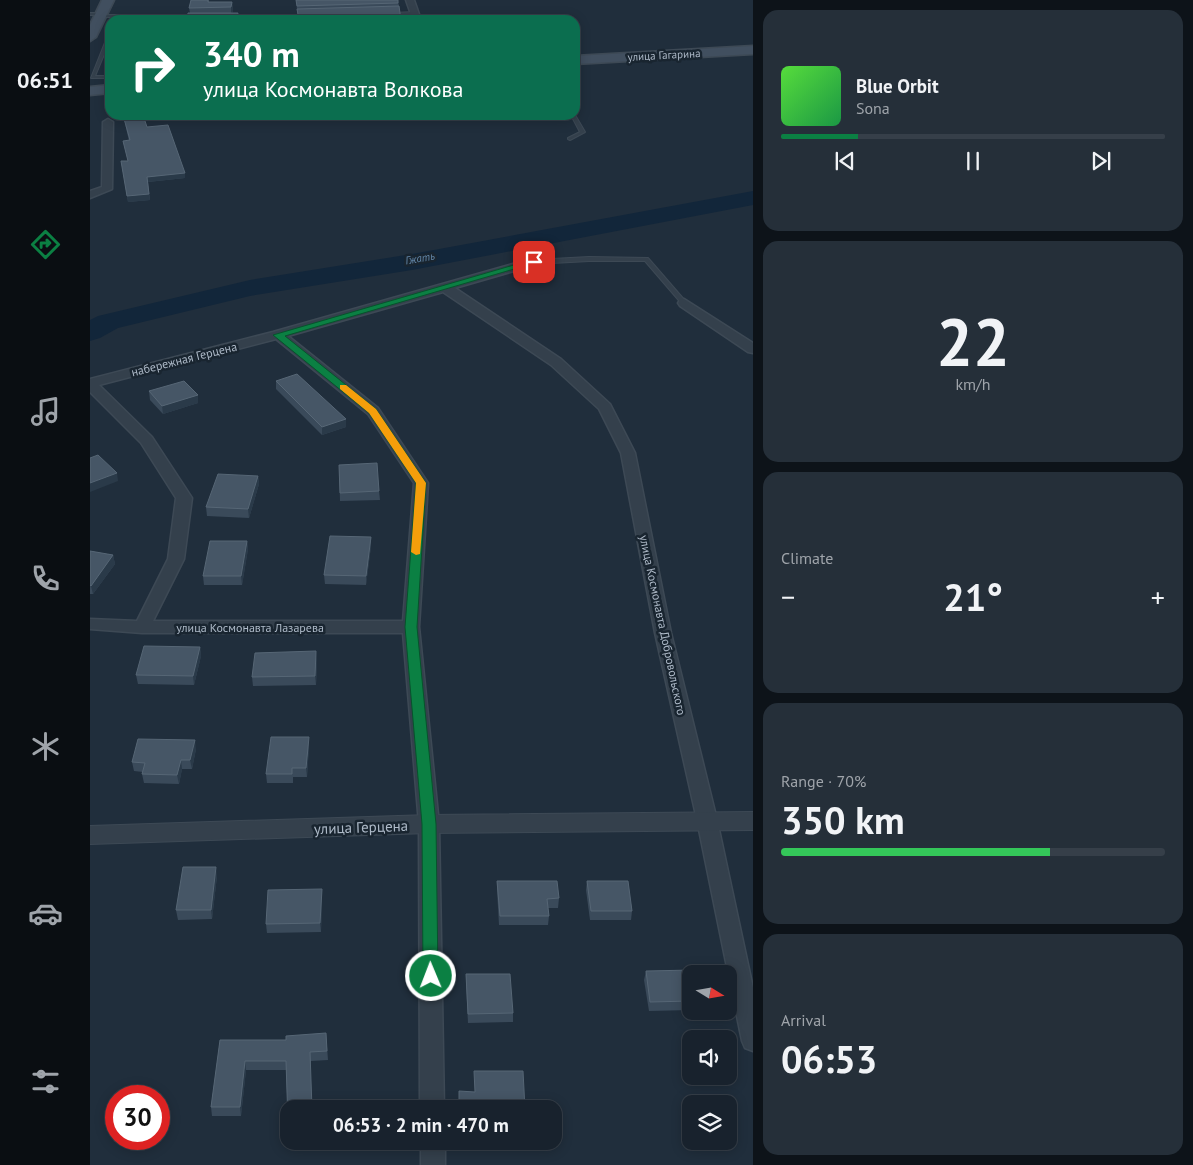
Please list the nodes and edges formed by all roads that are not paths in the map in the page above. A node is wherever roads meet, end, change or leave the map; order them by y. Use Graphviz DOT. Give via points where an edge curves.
graph roads {
  1 [pos="108,0"];
  2 [pos="410,0"];
  3 [pos="97,14"];
  4 [pos="386,14"];
  5 [pos="396,15"];
  6 [pos="415,15"];
  7 [pos="90,37"];
  8 [pos="105,47"];
  9 [pos="753,50"];
  10 [pos="580,60"];
  11 [pos="105,77"];
  12 [pos="105,90"];
  13 [pos="90,91"];
  14 [pos="576,120"];
  15 [pos="108,122"];
  16 [pos="570,139"];
  17 [pos="90,195"];
  18 [pos="534,262"];
  19 [pos="446,288"];
  20 [pos="684,303"];
  21 [pos="278,335"];
  22 [pos="753,349"];
  23 [pos="90,383"];
  24 [pos="90,624"];
  25 [pos="411,627"];
  26 [pos="142,628"];
  27 [pos="707,820"];
  28 [pos="753,821"];
  29 [pos="429,824"];
  30 [pos="90,835"];
  31 [pos="753,1041"];
  32 [pos="432,1100"];
  33 [pos="433,1150"];
  34 [pos="433,1165"];
  1 -- 3 [label="main road"];
  2 -- 6 [label="street"];
  3 -- 7 [label="main road"];
  4 -- 5 [label="lane"];
  8 -- 11 [label="lane" via="92,77"];
  9 -- 10 [label="main road, улица Гагарина"];
  12 -- 13 [label="main road"];
  14 -- 16 [label="lane" via="583,132"];
  15 -- 17 [label="street" via="107,189"];
  18 -- 19 [label="street, набережная Герцена"];
  18 -- 20 [label="lane" via="646,259"];
  19 -- 21 [label="street, набережная Герцена"];
  19 -- 27 [label="street, улица Космонавта Добровольского" via="556,362 604,407 628,453 663,632"];
  20 -- 22 [label="street"];
  21 -- 23 [label="street, набережная Герцена"];
  21 -- 25 [label="street" via="373,412 421,483"];
  23 -- 26 [label="street" via="147,440 184,498 176,559"];
  24 -- 26 [label="street, улица Космонавта Лазарева"];
  25 -- 26 [label="street, улица Космонавта Лазарева"];
  25 -- 29 [label="street"];
  27 -- 28 [label="street, улица Герцена"];
  27 -- 29 [label="street, улица Герцена"];
  27 -- 31 [label="street, улица Космонавта Добровольского"];
  29 -- 30 [label="street, улица Герцена"];
  29 -- 32 [label="street"];
  33 -- 34 [label="street"];
}
